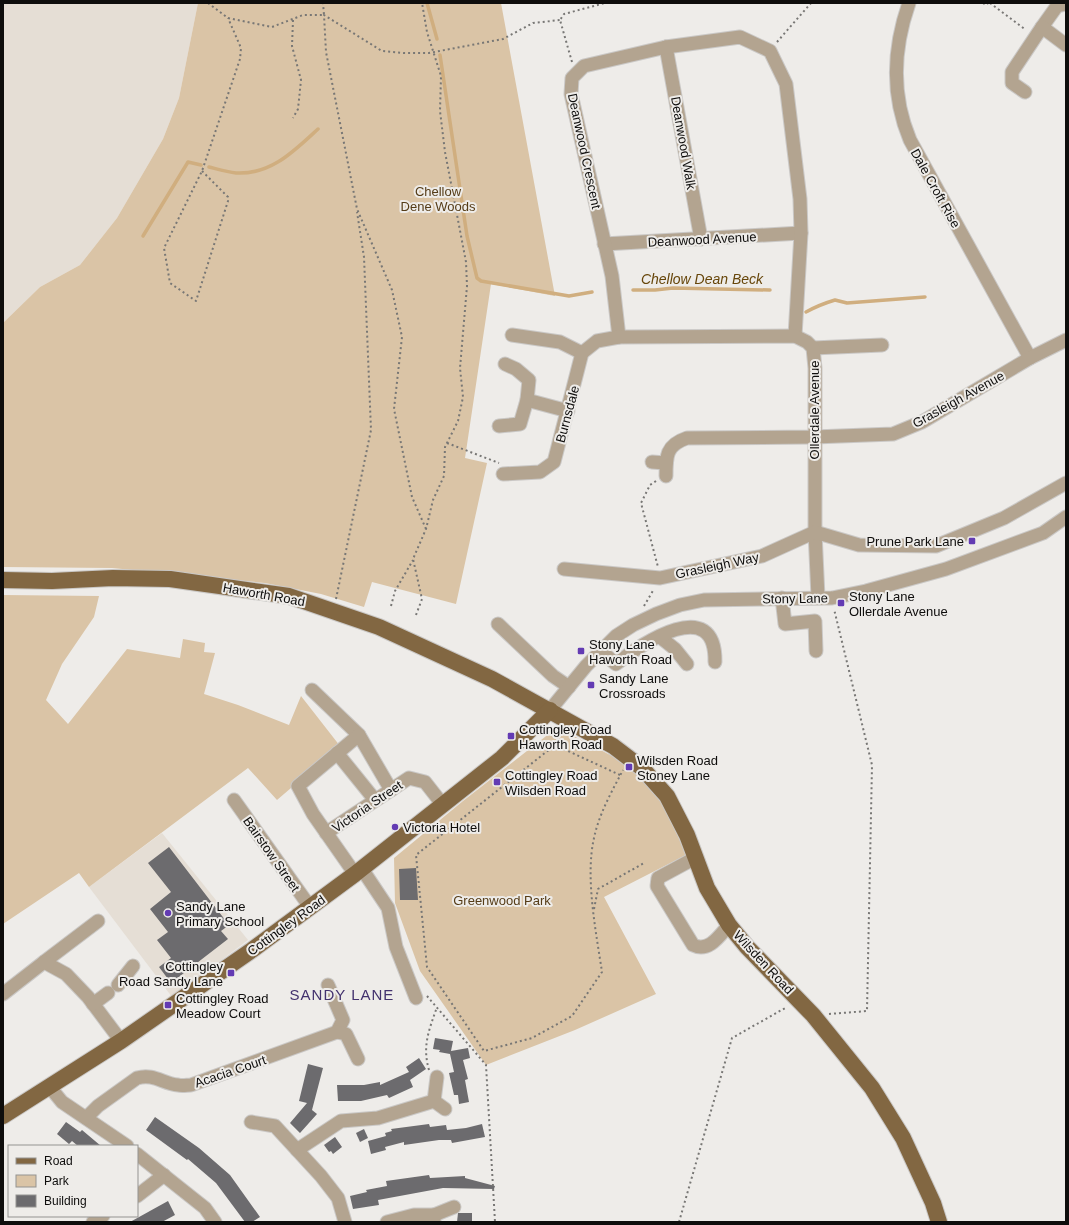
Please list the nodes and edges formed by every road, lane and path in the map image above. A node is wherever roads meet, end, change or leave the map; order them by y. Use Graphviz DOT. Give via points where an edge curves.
graph roads {
  1 [pos="208,3"];
  2 [pos="323,3"];
  3 [pos="422,3"];
  4 [pos="605,3"];
  5 [pos="811,3"];
  6 [pos="909,3"];
  7 [pos="983,3"];
  8 [pos="989,3"];
  9 [pos="1066,4"];
  10 [pos="324,15"];
  11 [pos="228,18"];
  12 [pos="293,20"];
  13 [pos="560,20"];
  14 [pos="1039,32"];
  15 [pos="1066,45"];
  16 [pos="666,47"];
  17 [pos="770,51"];
  18 [pos="434,52"];
  19 [pos="576,75"];
  20 [pos="1025,92"];
  21 [pos="293,118"];
  22 [pos="202,171"];
  23 [pos="356,209"];
  24 [pos="801,233"];
  25 [pos="701,239"];
  26 [pos="604,244"];
  27 [pos="512,334"];
  28 [pos="795,336"];
  29 [pos="619,337"];
  30 [pos="1066,340"];
  31 [pos="882,345"];
  32 [pos="813,348"];
  33 [pos="582,353"];
  34 [pos="1030,358"];
  35 [pos="505,364"];
  36 [pos="527,400"];
  37 [pos="568,411"];
  38 [pos="499,426"];
  39 [pos="814,437"];
  40 [pos="447,443"];
  41 [pos="652,462"];
  42 [pos="666,469"];
  43 [pos="503,474"];
  44 [pos="1066,483"];
  45 [pos="1066,517"];
  46 [pos="426,529"];
  47 [pos="814,532"];
  48 [pos="413,559"];
  49 [pos="564,569"];
  50 [pos="660,578"];
  51 [pos="3,580"];
  52 [pos="782,598"];
  53 [pos="818,598"];
  54 [pos="832,598"];
  55 [pos="391,606"];
  56 [pos="333,610"];
  57 [pos="416,615"];
  58 [pos="498,624"];
  59 [pos="633,624"];
  60 [pos="660,637"];
  61 [pos="600,651"];
  62 [pos="816,651"];
  63 [pos="714,662"];
  64 [pos="687,664"];
  65 [pos="569,687"];
  66 [pos="312,690"];
  67 [pos="550,710"];
  68 [pos="359,734"];
  69 [pos="338,753"];
  70 [pos="629,757"];
  71 [pos="620,775"];
  72 [pos="391,790"];
  73 [pos="234,800"];
  74 [pos="375,800"];
  75 [pos="443,805"];
  76 [pos="326,833"];
  77 [pos="695,858"];
  78 [pos="644,863"];
  79 [pos="358,871"];
  80 [pos="310,907"];
  81 [pos="593,910"];
  82 [pos="98,921"];
  83 [pos="729,925"];
  84 [pos="44,962"];
  85 [pos="133,966"];
  86 [pos="118,985"];
  87 [pos="328,985"];
  88 [pos="108,993"];
  89 [pos="3,994"];
  90 [pos="421,997"];
  91 [pos="800,1000"];
  92 [pos="93,1004"];
  93 [pos="437,1007"];
  94 [pos="813,1015"];
  95 [pos="337,1032"];
  96 [pos="121,1041"];
  97 [pos="358,1058"];
  98 [pos="437,1077"];
  99 [pos="49,1086"];
  100 [pos="434,1101"];
  101 [pos="445,1109"];
  102 [pos="3,1116"];
  103 [pos="86,1118"];
  104 [pos="251,1122"];
  105 [pos="126,1145"];
  106 [pos="297,1150"];
  107 [pos="138,1155"];
  108 [pos="164,1175"];
  109 [pos="138,1195"];
  110 [pos="454,1207"];
  111 [pos="102,1217"];
  112 [pos="434,1218"];
  113 [pos="93,1222"];
  114 [pos="215,1222"];
  115 [pos="345,1222"];
  116 [pos="387,1222"];
  117 [pos="495,1222"];
  118 [pos="679,1222"];
  119 [pos="939,1222"];
  1 -- 11 [label="path"];
  2 -- 10 [label="path"];
  3 -- 18 [label="path" via="427,32"];
  4 -- 13 [label="path" via="564,14"];
  5 -- 17 [label="path"];
  6 -- 34 [label="street, Dale Croft Rise" via="899,37 896,76 898,104 904,125"];
  7 -- 8 [label="path"];
  8 -- 14 [label="path"];
  9 -- 14 [label="street" via="1057,6"];
  10 -- 12 [label="path" via="303,15"];
  10 -- 18 [label="path" via="382,51"];
  10 -- 23 [label="path" via="326,52"];
  11 -- 12 [label="path" via="272,27"];
  11 -- 22 [label="path" via="241,48 240,59"];
  12 -- 21 [label="path" via="292,46 301,80 298,109"];
  13 -- 18 [label="path" via="533,23 503,39"];
  13 -- 19 [label="path"];
  14 -- 15 [label="street"];
  14 -- 20 [label="street" via="1012,72 1012,82"];
  16 -- 17 [label="street, Deanwood Crescent" via="740,37"];
  16 -- 19 [label="street, Deanwood Crescent" via="584,66"];
  16 -- 25 [label="street, Deanwood Walk"];
  17 -- 24 [label="street" via="786,84 800,199"];
  18 -- 40 [label="path" via="441,76 440,111 445,152 466,262 460,368 463,397 458,421"];
  19 -- 26 [label="street, Deanwood Crescent" via="572,78 571,94"];
  22 -- 22 [label="path" via="164,248 170,283 196,301 228,201 228,197"];
  23 -- 46 [label="path" via="392,290 402,337 394,409 412,497"];
  23 -- 56 [label="path" via="364,257 371,430"];
  24 -- 25 [label="street, Deanwood Avenue"];
  24 -- 28 [label="street"];
  25 -- 26 [label="street, Deanwood Avenue"];
  26 -- 29 [label="street, Deanwood Crescent" via="612,276"];
  27 -- 33 [label="street" via="560,342"];
  28 -- 29 [label="street"];
  28 -- 32 [label="street, Ollerdale Avenue"];
  29 -- 33 [label="street" via="597,341"];
  30 -- 34 [label="street, Grasleigh Avenue"];
  31 -- 32 [label="street"];
  32 -- 39 [label="street, Ollerdale Avenue"];
  33 -- 37 [label="street, Burnsdale"];
  34 -- 39 [label="street, Grasleigh Avenue" via="922,422 892,434"];
  35 -- 36 [label="street" via="529,380"];
  36 -- 37 [label="street"];
  36 -- 38 [label="street" via="520,424"];
  37 -- 43 [label="street, Burnsdale" via="554,462 540,472"];
  39 -- 42 [label="street, Grasleigh Avenue" via="687,438 672,445 666,456"];
  39 -- 47 [label="street, Ollerdale Avenue"];
  40 -- 43 [label="path" via="499,463"];
  40 -- 46 [label="path" via="444,476 433,500"];
  41 -- 42 [label="street"];
  42 -- 50 [label="path" via="650,485 641,503"];
  44 -- 47 [label="street" via="1004,518 936,546 859,545"];
  45 -- 54 [label="street, Stony Lane" via="1043,533 946,569"];
  46 -- 48 [label="path"];
  47 -- 50 [label="street, Grasleigh Way" via="762,556"];
  47 -- 53 [label="street, Ollerdale Avenue"];
  48 -- 55 [label="path"];
  48 -- 57 [label="path" via="422,599"];
  49 -- 50 [label="street, Grasleigh Way"];
  50 -- 59 [label="path"];
  51 -- 56 [label="main road, Haworth Road" via="170,579 289,596"];
  52 -- 53 [label="street, Stony Lane"];
  52 -- 59 [label="street, Stony Lane" via="704,600 680,605"];
  52 -- 62 [label="street" via="785,624 815,621"];
  53 -- 54 [label="street, Stony Lane"];
  54 -- 94 [label="path" via="872,765 867,1011"];
  56 -- 67 [label="main road, Haworth Road" via="379,627 492,679"];
  58 -- 65 [label="street" via="553,676"];
  59 -- 61 [label="street, Stony Lane"];
  60 -- 61 [label="street" via="632,651 616,664"];
  60 -- 63 [label="street" via="681,628 693,626 701,629 713,642"];
  60 -- 64 [label="street" via="675,649"];
  61 -- 65 [label="street, Stony Lane"];
  65 -- 67 [label="street, Stony Lane"];
  66 -- 68 [label="street"];
  67 -- 70 [label="main road, Wilsden Road"];
  67 -- 75 [label="main road, Cottingley Road" via="502,758"];
  68 -- 69 [label="street"];
  68 -- 72 [label="street"];
  69 -- 74 [label="street"];
  69 -- 76 [label="street" via="298,786"];
  70 -- 71 [label="path"];
  70 -- 77 [label="main road, Wilsden Road" via="667,796"];
  71 -- 81 [label="path" via="594,838"];
  71 -- 81 [label="path" via="555,745 416,855 427,967 484,1051 532,1038 572,1016 602,972"];
  72 -- 74 [label="street, Victoria Street"];
  72 -- 75 [label="street, Victoria Street" via="409,778 425,782"];
  73 -- 80 [label="street, Bairstow Street"];
  74 -- 76 [label="street, Victoria Street"];
  75 -- 79 [label="main road, Cottingley Road"];
  76 -- 79 [label="street"];
  77 -- 83 [label="main road, Wilsden Road" via="707,888"];
  77 -- 83 [label="street" via="658,878 657,886 693,945 698,947 711,944"];
  78 -- 81 [label="path" via="598,889"];
  79 -- 80 [label="main road, Cottingley Road"];
  79 -- 90 [label="street" via="388,908 396,947"];
  80 -- 96 [label="main road, Cottingley Road"];
  82 -- 84 [label="street"];
  83 -- 91 [label="main road, Wilsden Road" via="747,948"];
  84 -- 89 [label="street"];
  84 -- 92 [label="street" via="66,974"];
  85 -- 86 [label="street"];
  87 -- 95 [label="street" via="343,1020"];
  88 -- 92 [label="street"];
  90 -- 93 [label="path"];
  91 -- 94 [label="main road, Wilsden Road"];
  91 -- 118 [label="path" via="732,1038"];
  92 -- 96 [label="street"];
  93 -- 98 [label="path" via="427,1034 425,1057 432,1079"];
  93 -- 117 [label="path" via="486,1065"];
  94 -- 119 [label="main road, Wilsden Road" via="872,1088 903,1138"];
  95 -- 97 [label="street" via="346,1034"];
  95 -- 103 [label="street, Acacia Court" via="191,1085 178,1086 155,1077 137,1078 103,1102"];
  96 -- 99 [label="main road, Cottingley Road"];
  98 -- 100 [label="street"];
  99 -- 102 [label="main road, Cottingley Road"];
  99 -- 103 [label="street" via="62,1102"];
  100 -- 101 [label="street"];
  100 -- 106 [label="street" via="378,1118 342,1121"];
  103 -- 105 [label="street"];
  104 -- 106 [label="street" via="275,1126"];
  106 -- 115 [label="street" via="338,1198"];
  107 -- 108 [label="street"];
  108 -- 109 [label="street"];
  108 -- 114 [label="street" via="205,1208"];
  110 -- 112 [label="street"];
  111 -- 113 [label="street"];
  112 -- 116 [label="street" via="414,1215"];
}
